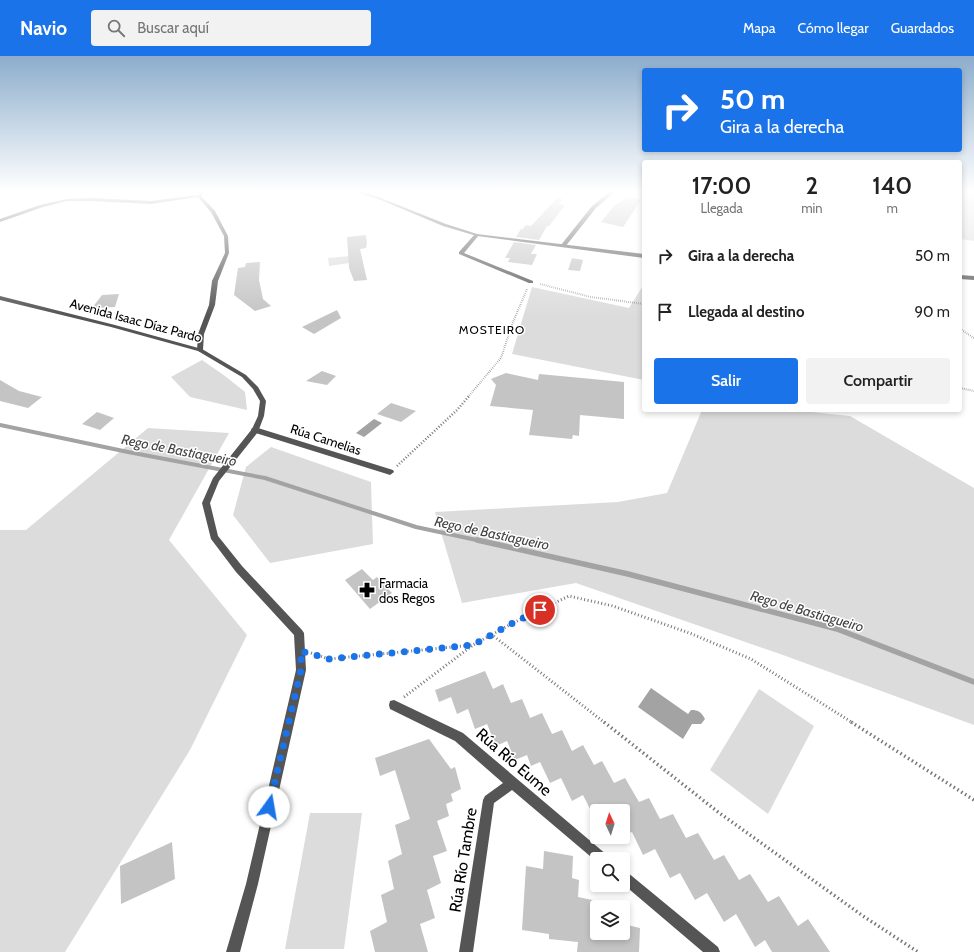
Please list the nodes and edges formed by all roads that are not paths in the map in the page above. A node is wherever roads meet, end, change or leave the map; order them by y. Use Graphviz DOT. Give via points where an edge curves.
graph roads {
  1 [pos="224,232"];
  2 [pos="466,232"];
  3 [pos="574,232"];
  4 [pos="477,235"];
  5 [pos="563,246"];
  6 [pos="642,256"];
  7 [pos="962,277"];
  8 [pos="974,278"];
  9 [pos="531,282"];
  10 [pos="0,298"];
  11 [pos="200,350"];
  12 [pos="255,430"];
  13 [pos="390,472"];
  14 [pos="394,705"];
  15 [pos="512,783"];
  16 [pos="595,852"];
  17 [pos="630,882"];
  18 [pos="233,952"];
  19 [pos="466,952"];
  20 [pos="713,952"];
  1 -- 11 [label="street" via="227,253 201,334"];
  2 -- 4 [label="street"];
  3 -- 5 [label="street"];
  4 -- 5 [label="street"];
  4 -- 9 [label="street" via="461,252"];
  5 -- 6 [label="street"];
  7 -- 8 [label="street"];
  10 -- 11 [label="street, Avenida Isaac Díaz Pardo"];
  11 -- 12 [label="street, Avenida Isaac Díaz Pardo" via="244,376 256,388 263,401 261,416"];
  12 -- 13 [label="street, Rúa Camelias"];
  12 -- 18 [label="street, Avenida Isaac Díaz Pardo" via="216,480 206,503 214,537 239,569 299,633 301,670 252,884"];
  14 -- 15 [label="street, Rúa Río Eume" via="459,737"];
  15 -- 16 [label="street, Rúa Río Eume"];
  15 -- 19 [label="street, Rúa Río Tambre" via="490,800"];
  17 -- 20 [label="street"];
}
